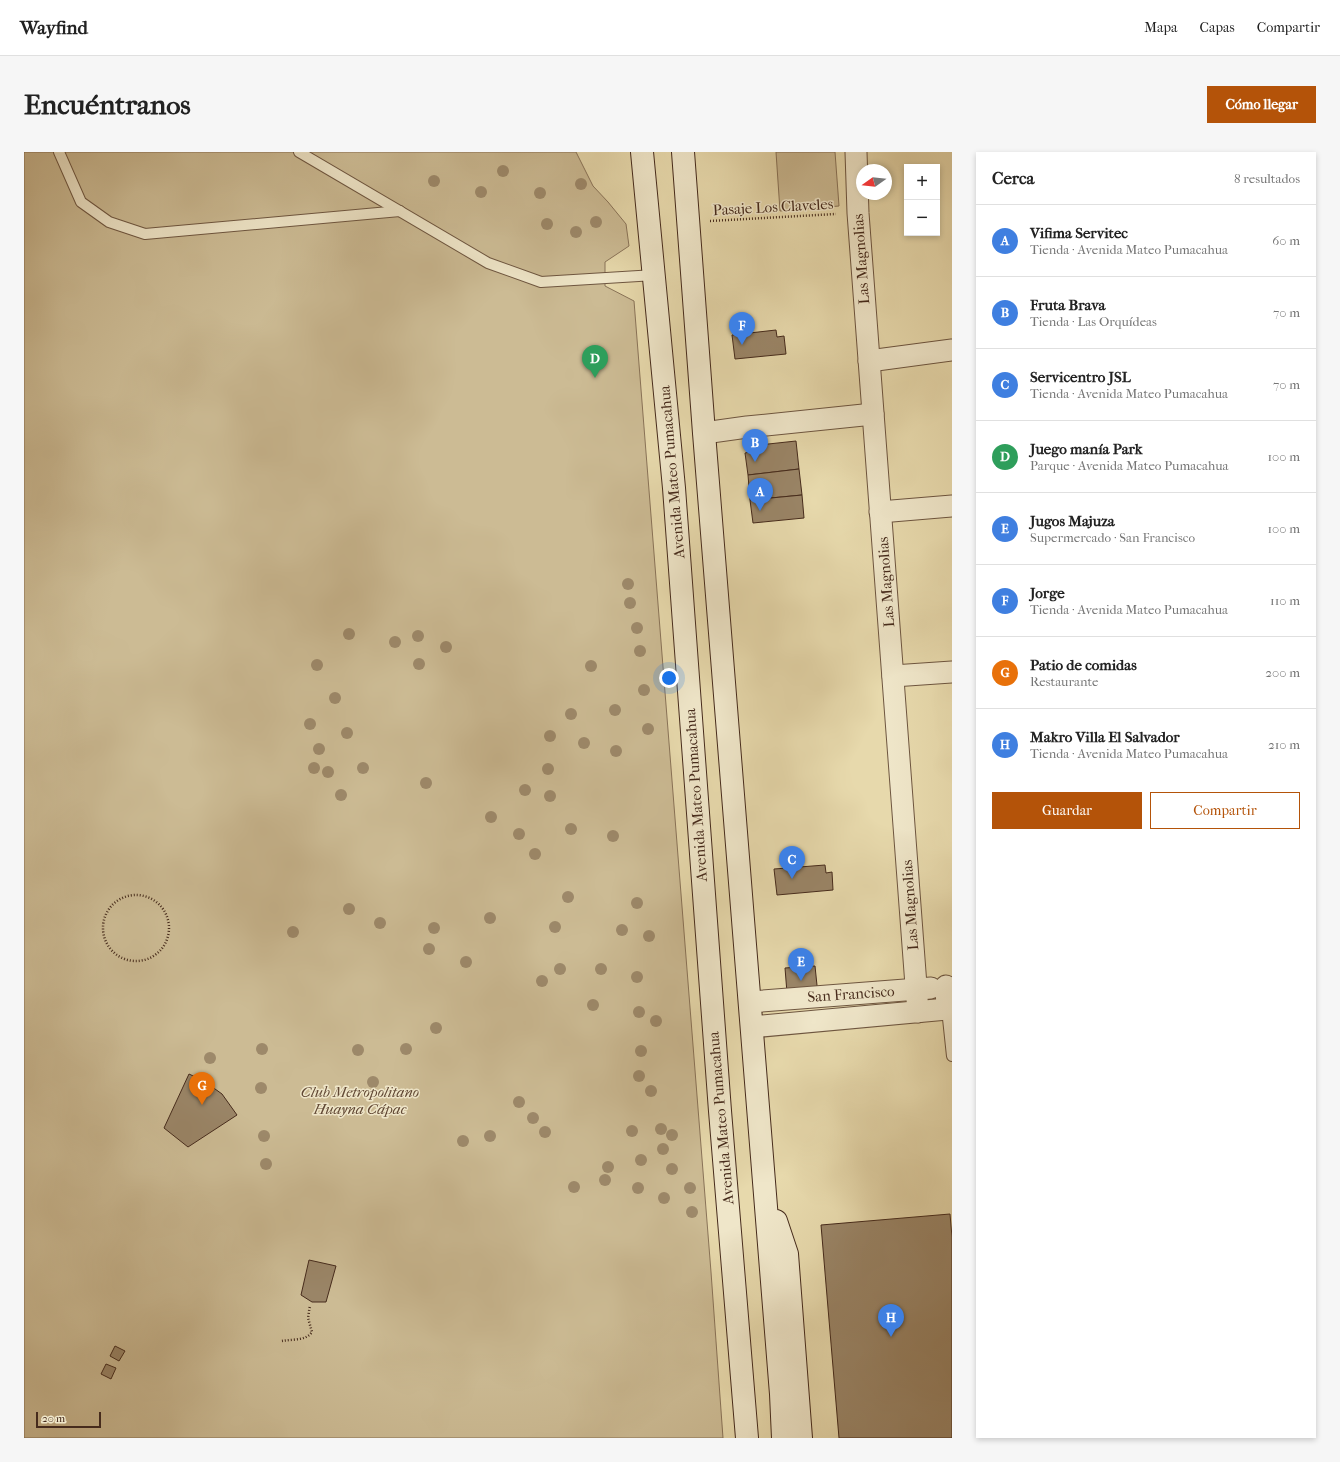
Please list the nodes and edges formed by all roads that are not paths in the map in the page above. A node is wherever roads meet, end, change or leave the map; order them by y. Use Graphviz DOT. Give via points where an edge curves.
graph roads {
  1 [pos="59,152"];
  2 [pos="299,152"];
  3 [pos="642,152"];
  4 [pos="684,152"];
  5 [pos="856,152"];
  6 [pos="400,211"];
  7 [pos="655,275"];
  8 [pos="952,350"];
  9 [pos="869,361"];
  10 [pos="873,414"];
  11 [pos="704,433"];
  12 [pos="952,506"];
  13 [pos="880,512"];
  14 [pos="952,672"];
  15 [pos="893,676"];
  16 [pos="949,986"];
  17 [pos="916,989"];
  18 [pos="750,1002"];
  19 [pos="947,1009"];
  20 [pos="918,1012"];
  21 [pos="752,1027"];
  22 [pos="952,1056"];
  23 [pos="764,1182"];
  24 [pos="747,1438"];
  25 [pos="783,1438"];
  26 [pos="801,1438"];
  1 -- 6 [label="lane" via="81,202 109,222 145,234"];
  2 -- 6 [label="lane"];
  3 -- 7 [label="main road, Avenida Mateo Pumacahua"];
  4 -- 11 [label="main road"];
  5 -- 9 [label="street, Las Magnolias"];
  6 -- 7 [label="lane" via="488,263 541,282"];
  7 -- 24 [label="main road, Avenida Mateo Pumacahua" via="674,488"];
  8 -- 9 [label="street"];
  9 -- 10 [label="street, Las Magnolias"];
  10 -- 11 [label="street"];
  10 -- 13 [label="street, Las Magnolias"];
  11 -- 18 [label="main road"];
  12 -- 13 [label="street"];
  13 -- 15 [label="street, Las Magnolias"];
  14 -- 15 [label="street"];
  15 -- 17 [label="street, Las Magnolias"];
  16 -- 17 [label="street, San Francisco"];
  16 -- 19 [label="street"];
  17 -- 18 [label="street, San Francisco"];
  17 -- 20 [label="street, Las Magnolias"];
  18 -- 21 [label="main road"];
  19 -- 20 [label="street, San Francisco"];
  19 -- 22 [label="lane"];
  20 -- 21 [label="street, San Francisco"];
  21 -- 23 [label="main road"];
  23 -- 25 [label="main road"];
  23 -- 26 [label="main road" via="787,1254"];
}
